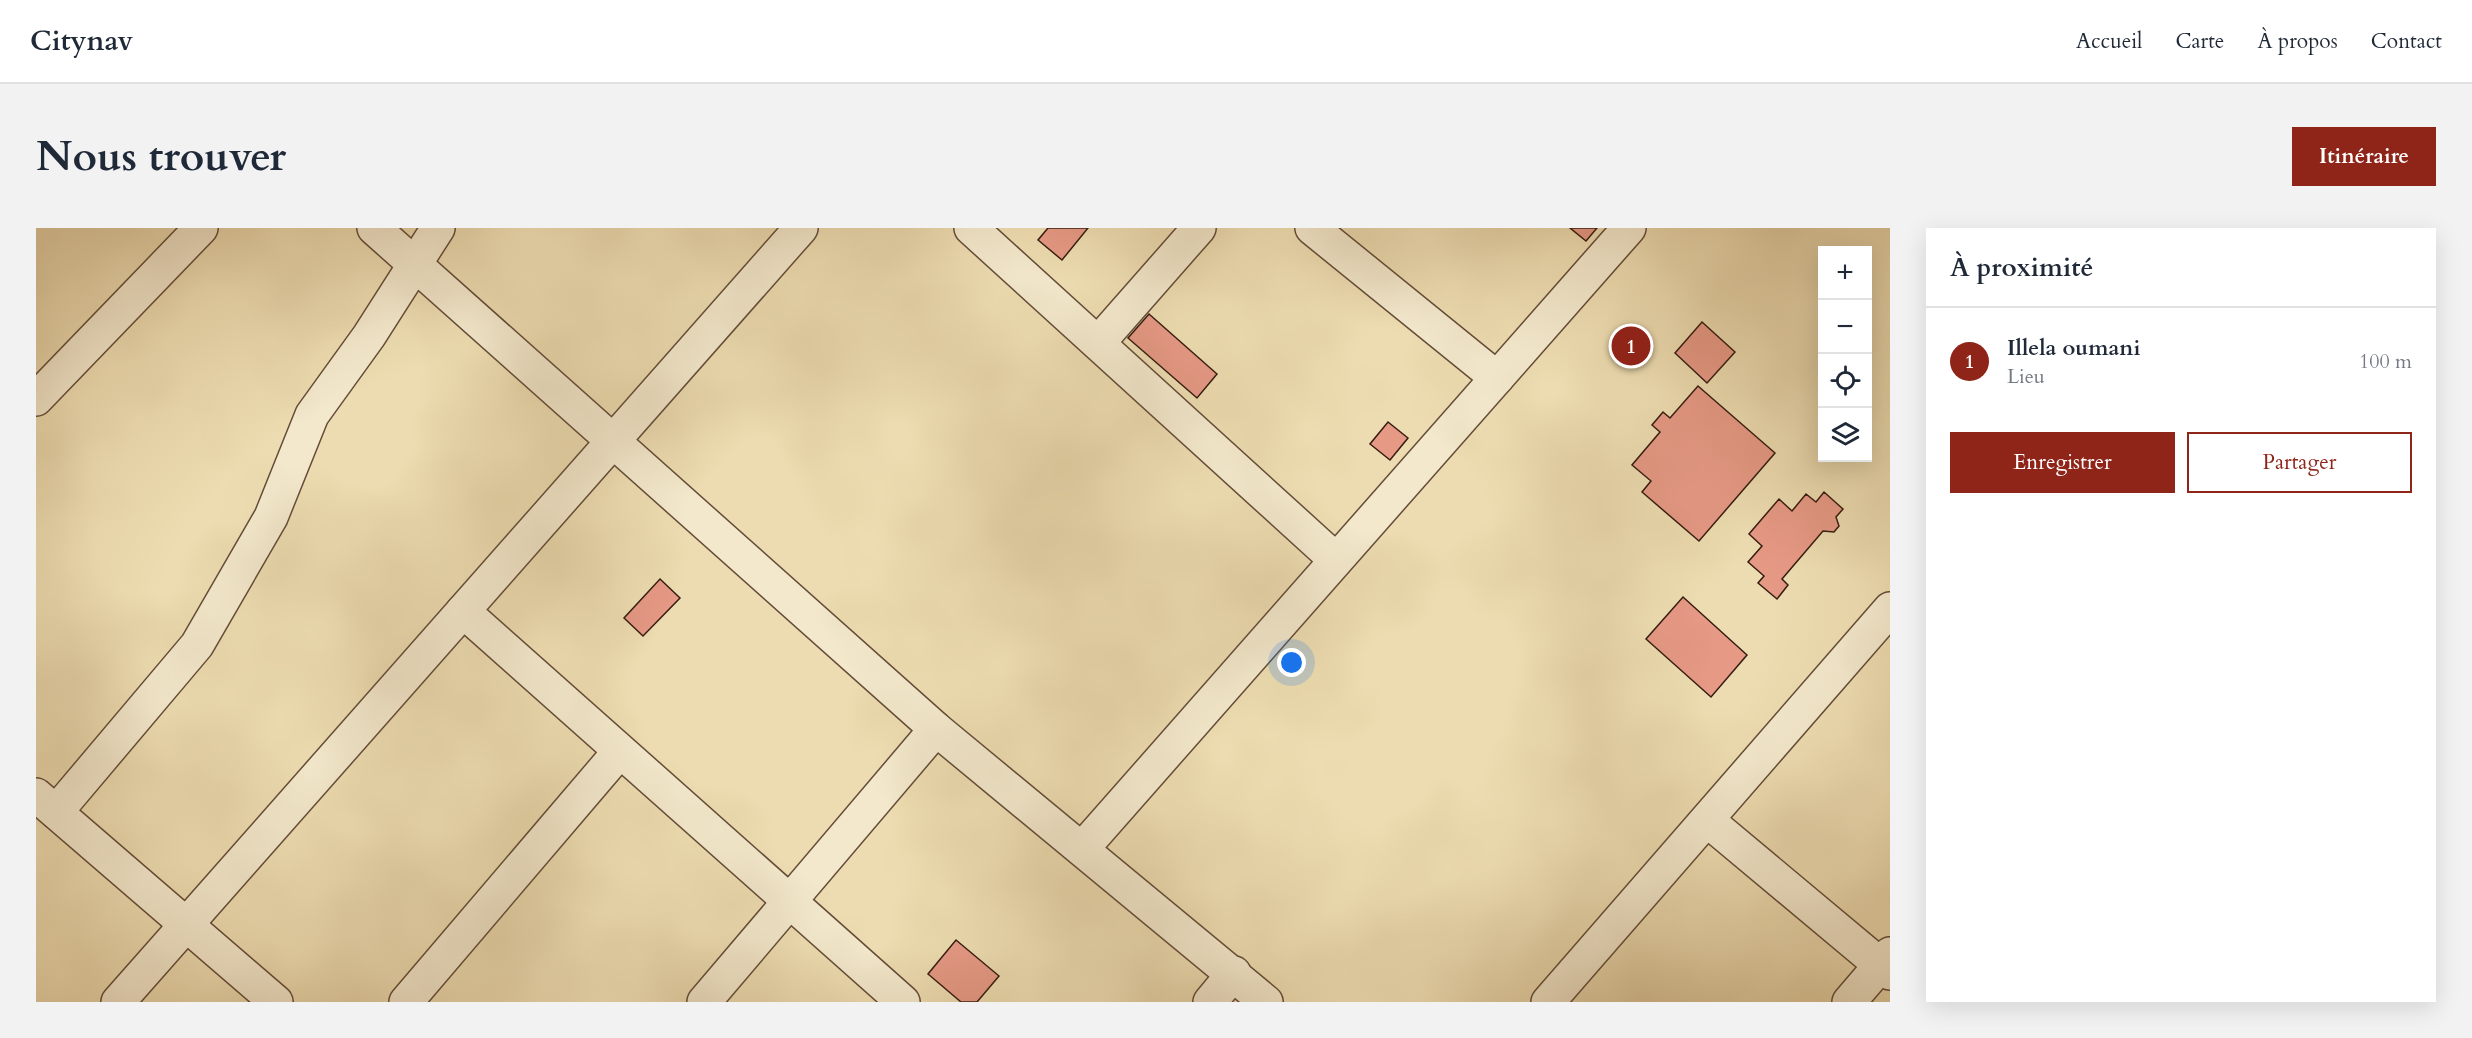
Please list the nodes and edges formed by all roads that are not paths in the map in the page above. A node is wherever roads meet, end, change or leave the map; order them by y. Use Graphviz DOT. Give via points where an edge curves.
graph roads {
  1 [pos="201,228"];
  2 [pos="374,228"];
  3 [pos="438,228"];
  4 [pos="801,228"];
  5 [pos="971,228"];
  6 [pos="1199,228"];
  7 [pos="1312,228"];
  8 [pos="1629,228"];
  9 [pos="415,264"];
  10 [pos="1098,343"];
  11 [pos="1497,378"];
  12 [pos="36,399"];
  13 [pos="614,441"];
  14 [pos="1336,560"];
  15 [pos="1890,609"];
  16 [pos="463,611"];
  17 [pos="936,729"];
  18 [pos="620,751"];
  19 [pos="46,803"];
  20 [pos="1707,820"];
  21 [pos="1082,849"];
  22 [pos="789,901"];
  23 [pos="186,924"];
  24 [pos="1887,964"];
  25 [pos="1234,973"];
  26 [pos="118,1002"];
  27 [pos="276,1002"];
  28 [pos="406,1002"];
  29 [pos="704,1002"];
  30 [pos="903,1002"];
  31 [pos="1209,1002"];
  32 [pos="1266,1002"];
  33 [pos="1548,1002"];
  34 [pos="1849,1002"];
  1 -- 12 [label="street"];
  2 -- 9 [label="street"];
  3 -- 9 [label="street"];
  4 -- 13 [label="street"];
  5 -- 10 [label="street"];
  6 -- 10 [label="street"];
  7 -- 11 [label="street"];
  8 -- 11 [label="street"];
  9 -- 13 [label="street"];
  9 -- 19 [label="street" via="312,415 272,517 197,645"];
  10 -- 14 [label="street"];
  11 -- 14 [label="street"];
  13 -- 16 [label="street"];
  13 -- 17 [label="street"];
  14 -- 21 [label="street"];
  15 -- 20 [label="street"];
  16 -- 18 [label="street"];
  16 -- 23 [label="street"];
  17 -- 21 [label="street"];
  17 -- 22 [label="street"];
  18 -- 22 [label="street"];
  18 -- 28 [label="street"];
  19 -- 23 [label="street"];
  20 -- 24 [label="street"];
  20 -- 33 [label="street"];
  21 -- 25 [label="street"];
  22 -- 29 [label="street"];
  22 -- 30 [label="street"];
  23 -- 26 [label="street"];
  23 -- 27 [label="street"];
  24 -- 34 [label="street"];
  25 -- 31 [label="street"];
  25 -- 32 [label="street"];
}
